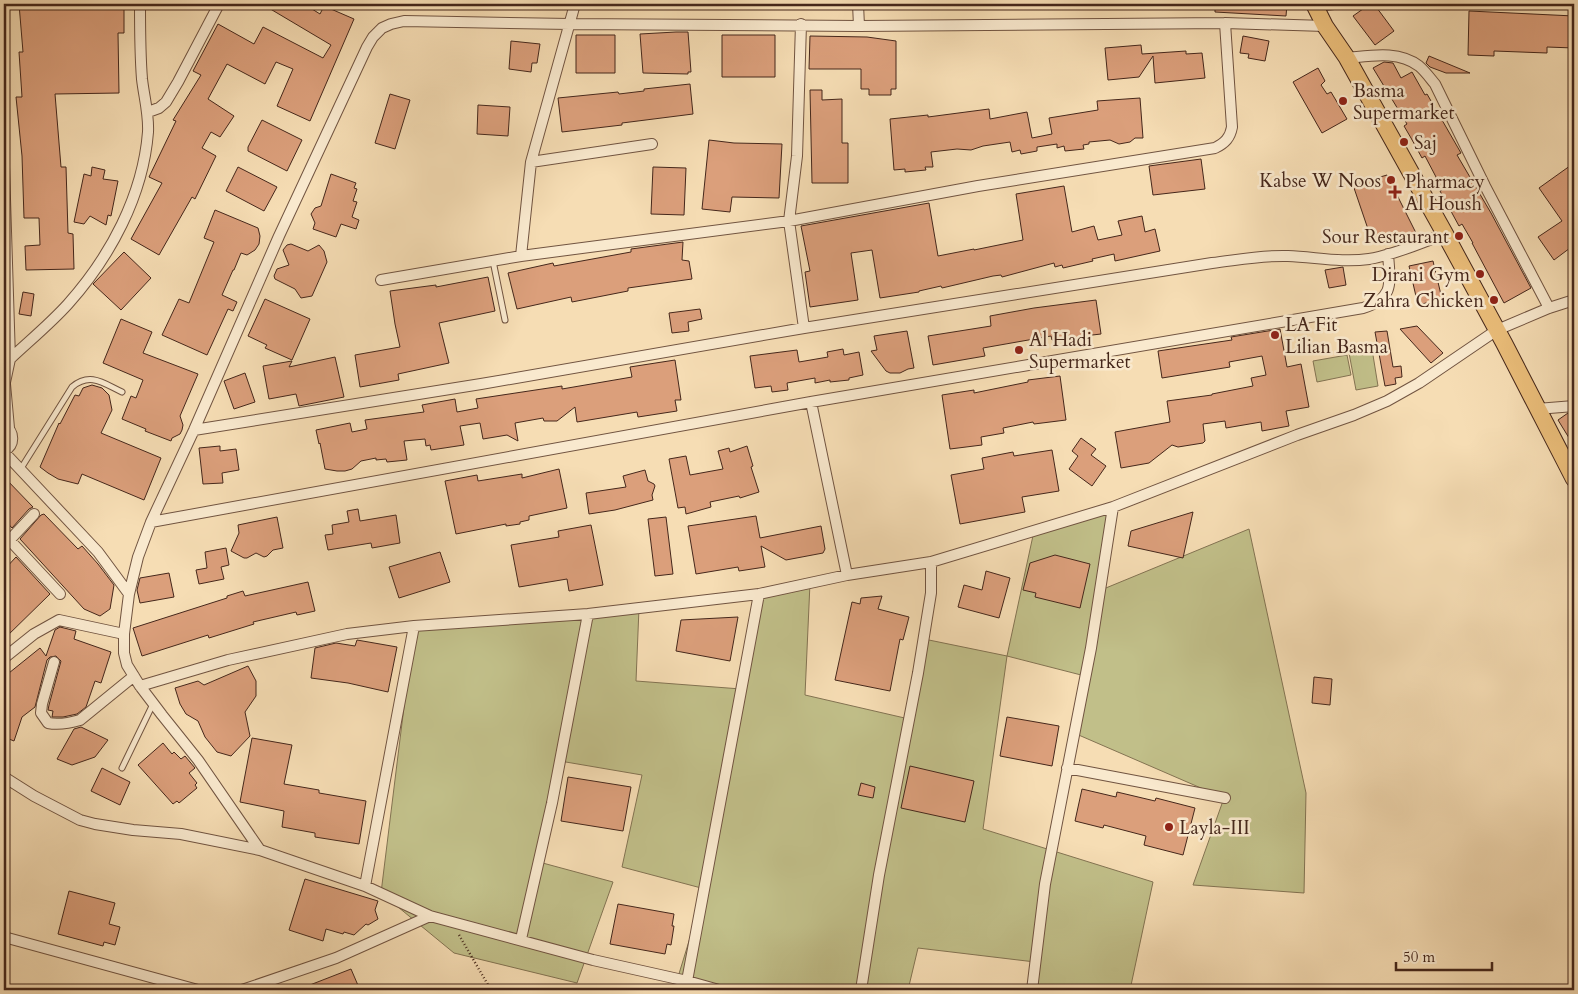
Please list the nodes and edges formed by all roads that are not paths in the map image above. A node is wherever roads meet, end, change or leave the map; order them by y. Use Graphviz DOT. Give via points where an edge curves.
graph roads {
  1 [pos="140,4"];
  2 [pos="219,4"];
  3 [pos="575,4"];
  4 [pos="858,4"];
  5 [pos="1334,4"];
  6 [pos="1315,5"];
  7 [pos="1225,23"];
  8 [pos="570,24"];
  9 [pos="801,24"];
  10 [pos="859,26"];
  11 [pos="1325,26"];
  12 [pos="1347,58"];
  13 [pos="148,112"];
  14 [pos="652,144"];
  15 [pos="531,162"];
  16 [pos="4,167"];
  17 [pos="789,221"];
  18 [pos="1445,234"];
  19 [pos="1388,254"];
  20 [pos="521,256"];
  21 [pos="492,261"];
  22 [pos="381,280"];
  23 [pos="1574,300"];
  24 [pos="1549,308"];
  25 [pos="505,320"];
  26 [pos="804,328"];
  27 [pos="1496,330"];
  28 [pos="10,359"];
  29 [pos="4,386"];
  30 [pos="122,392"];
  31 [pos="811,402"];
  32 [pos="1574,406"];
  33 [pos="1537,409"];
  34 [pos="6,426"];
  35 [pos="194,430"];
  36 [pos="4,452"];
  37 [pos="20,470"];
  38 [pos="1574,479"];
  39 [pos="1113,507"];
  40 [pos="34,514"];
  41 [pos="151,522"];
  42 [pos="6,540"];
  43 [pos="931,562"];
  44 [pos="847,575"];
  45 [pos="60,594"];
  46 [pos="129,594"];
  47 [pos="759,594"];
  48 [pos="588,614"];
  49 [pos="414,626"];
  50 [pos="124,634"];
  51 [pos="4,658"];
  52 [pos="54,662"];
  53 [pos="134,676"];
  54 [pos="140,686"];
  55 [pos="153,704"];
  56 [pos="122,768"];
  57 [pos="1068,768"];
  58 [pos="4,777"];
  59 [pos="1225,798"];
  60 [pos="260,850"];
  61 [pos="365,886"];
  62 [pos="430,916"];
  63 [pos="4,937"];
  64 [pos="522,940"];
  65 [pos="688,981"];
  66 [pos="198,990"];
  67 [pos="242,990"];
  68 [pos="719,990"];
  69 [pos="861,990"];
  70 [pos="1032,990"];
  1 -- 13 [label="street" via="142,82"];
  2 -- 13 [label="street" via="170,98 159,108"];
  3 -- 8 [label="street"];
  4 -- 10 [label="street"];
  5 -- 6 [label="street"];
  6 -- 11 [label="main road"];
  7 -- 10 [label="street"];
  7 -- 11 [label="street"];
  7 -- 17 [label="street" via="1232,127 1224,144"];
  8 -- 9 [label="street"];
  8 -- 15 [label="street"];
  8 -- 35 [label="street" via="404,20 382,28 373,37 279,236"];
  9 -- 10 [label="street"];
  9 -- 17 [label="street" via="798,156"];
  11 -- 12 [label="main road"];
  12 -- 18 [label="main road"];
  12 -- 24 [label="street" via="1397,57 1426,72"];
  13 -- 28 [label="street" via="143,168 118,232 103,259 67,305"];
  14 -- 15 [label="street"];
  15 -- 20 [label="street"];
  16 -- 28 [label="street"];
  17 -- 20 [label="street"];
  17 -- 26 [label="street"];
  18 -- 19 [label="street"];
  18 -- 27 [label="main road"];
  19 -- 26 [label="street" via="1350,260 1269,256 1212,263"];
  19 -- 31 [label="street" via="1388,291 1375,305"];
  20 -- 21 [label="street"];
  21 -- 22 [label="street"];
  21 -- 25 [label="lane"];
  23 -- 24 [label="street"];
  24 -- 27 [label="street"];
  26 -- 35 [label="street"];
  27 -- 33 [label="main road"];
  27 -- 39 [label="street" via="1387,401"];
  28 -- 29 [label="street"];
  29 -- 34 [label="street"];
  30 -- 37 [label="lane" via="87,379 72,387"];
  31 -- 41 [label="street"];
  31 -- 44 [label="street"];
  32 -- 33 [label="street"];
  33 -- 38 [label="main road"];
  34 -- 36 [label="street" via="13,441"];
  35 -- 41 [label="street"];
  36 -- 37 [label="street"];
  37 -- 46 [label="street" via="98,552"];
  39 -- 43 [label="street"];
  39 -- 57 [label="street"];
  40 -- 42 [label="street"];
  41 -- 46 [label="street"];
  42 -- 45 [label="street"];
  43 -- 44 [label="street"];
  43 -- 69 [label="street" via="931,593 918,673 879,875"];
  44 -- 47 [label="street"];
  46 -- 50 [label="street"];
  47 -- 48 [label="street"];
  47 -- 65 [label="street"];
  48 -- 49 [label="street"];
  48 -- 64 [label="street"];
  49 -- 54 [label="street" via="347,634 228,660"];
  49 -- 61 [label="street"];
  50 -- 51 [label="street" via="59,620 34,634"];
  50 -- 53 [label="street" via="124,653"];
  52 -- 53 [label="street" via="41,713 48,723 80,720"];
  53 -- 54 [label="street"];
  54 -- 55 [label="street"];
  55 -- 56 [label="lane"];
  55 -- 60 [label="street" via="198,760"];
  57 -- 59 [label="street"];
  57 -- 70 [label="street" via="1045,884"];
  58 -- 60 [label="street" via="80,820 133,830 181,834"];
  60 -- 61 [label="street"];
  61 -- 62 [label="street"];
  62 -- 64 [label="street"];
  62 -- 67 [label="street" via="336,958"];
  63 -- 66 [label="street"];
  64 -- 65 [label="street"];
  65 -- 68 [label="street"];
}
